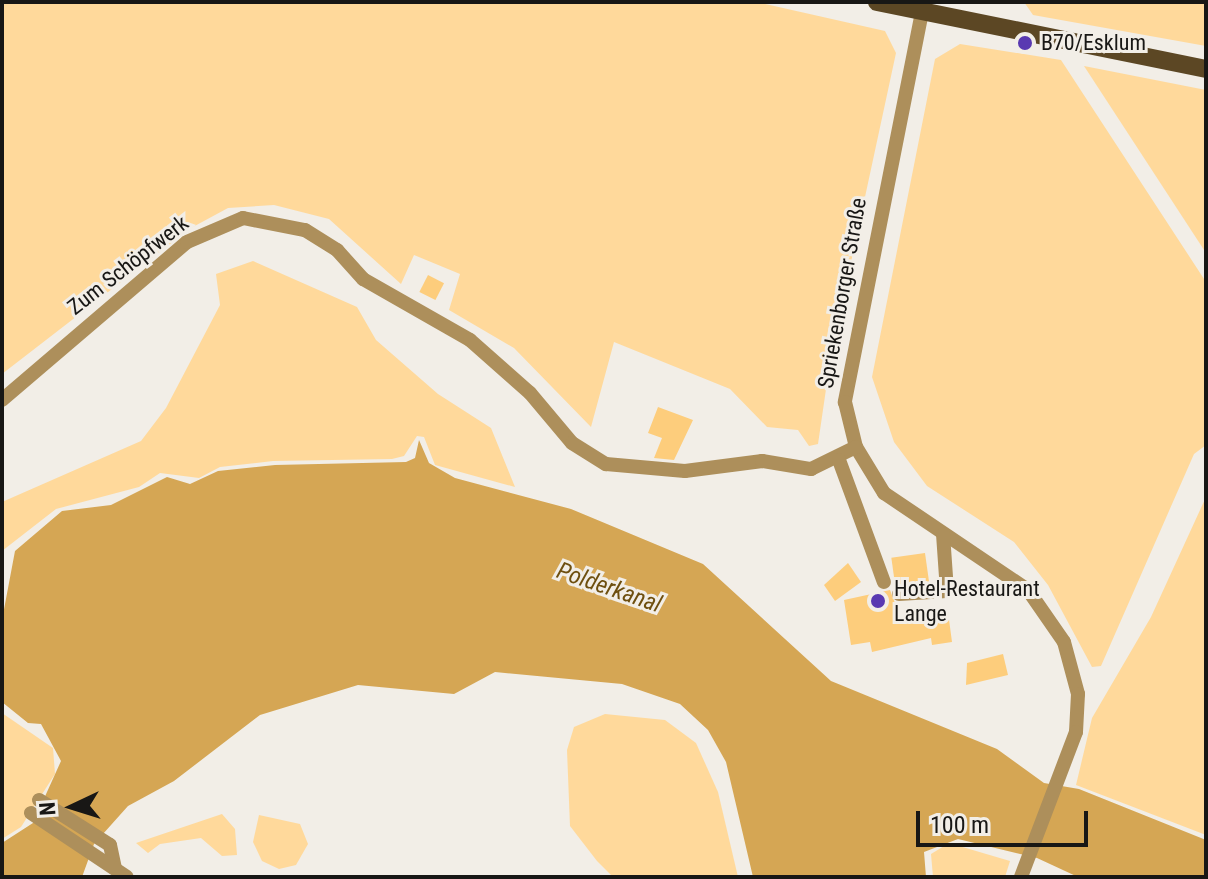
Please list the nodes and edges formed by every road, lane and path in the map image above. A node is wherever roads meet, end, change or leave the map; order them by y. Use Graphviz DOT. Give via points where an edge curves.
graph roads {
  1 [pos="877,2"];
  2 [pos="922,12"];
  3 [pos="1206,69"];
  4 [pos="2,400"];
  5 [pos="856,447"];
  6 [pos="839,460"];
  7 [pos="943,534"];
  8 [pos="880,577"];
  9 [pos="899,594"];
  10 [pos="39,800"];
  11 [pos="31,813"];
  12 [pos="115,868"];
  13 [pos="1025,868"];
  14 [pos="127,877"];
  1 -- 2 [label="main road"];
  2 -- 3 [label="main road"];
  2 -- 5 [label="street, Spriekenborger Straße" via="846,372 845,402"];
  4 -- 6 [label="street, Zum Schöpfwerk" via="187,242 243,218 305,230 337,250 363,279 470,340 530,393 572,443 606,464 685,471 762,461 811,469"];
  5 -- 6 [label="street, Zum Schöpfwerk"];
  5 -- 7 [label="street, Spriekenborger Straße" via="884,493"];
  6 -- 8 [label="street"];
  7 -- 9 [label="street" via="947,591"];
  7 -- 13 [label="street, Spriekenborger Straße" via="1028,590 1056,626 1078,694 1065,773"];
  10 -- 12 [label="street" via="106,842"];
  11 -- 12 [label="street"];
  12 -- 14 [label="street"];
}
